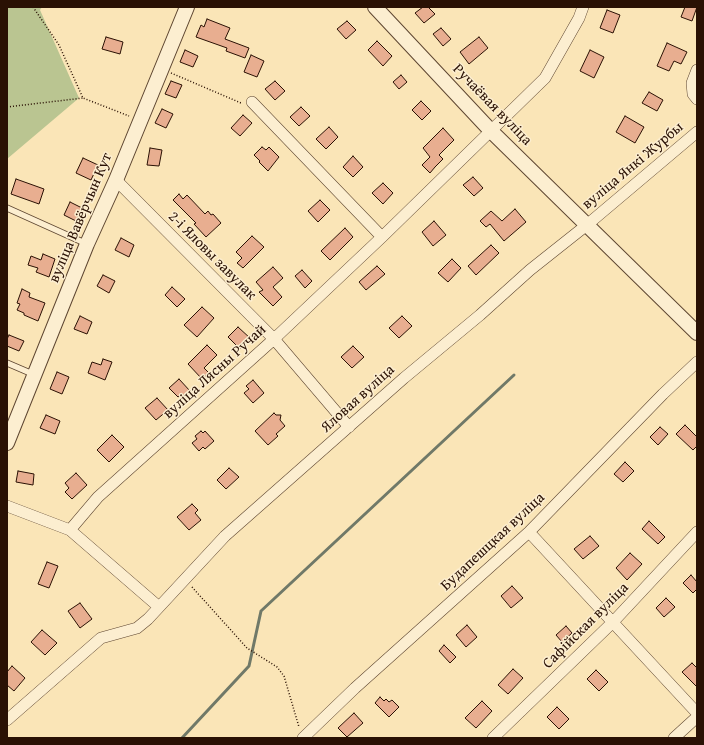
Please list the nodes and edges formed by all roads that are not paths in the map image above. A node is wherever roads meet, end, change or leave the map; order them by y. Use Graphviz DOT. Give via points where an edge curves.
graph roads {
  1 [pos="187,7"];
  2 [pos="375,7"];
  3 [pos="583,7"];
  4 [pos="697,70"];
  5 [pos="697,99"];
  6 [pos="252,102"];
  7 [pos="491,131"];
  8 [pos="697,132"];
  9 [pos="116,180"];
  10 [pos="7,208"];
  11 [pos="588,224"];
  12 [pos="382,237"];
  13 [pos="87,244"];
  14 [pos="697,333"];
  15 [pos="274,339"];
  16 [pos="697,362"];
  17 [pos="7,363"];
  18 [pos="35,375"];
  19 [pos="348,427"];
  20 [pos="7,443"];
  21 [pos="7,506"];
  22 [pos="70,530"];
  23 [pos="529,532"];
  24 [pos="697,532"];
  25 [pos="159,607"];
  26 [pos="614,622"];
  27 [pos="697,713"];
  28 [pos="697,718"];
  29 [pos="7,720"];
  30 [pos="302,735"];
  31 [pos="493,738"];
  32 [pos="674,738"];
  1 -- 9 [label="street, вуліца Вавёрчын Кут"];
  2 -- 7 [label="street, Ручаёвая вуліца"];
  3 -- 7 [label="street, вуліца Лясны Ручай" via="545,78"];
  4 -- 5 [label="street" via="692,83 693,94"];
  6 -- 12 [label="street"];
  7 -- 11 [label="street, Ручаёвая вуліца"];
  7 -- 12 [label="street, вуліца Лясны Ручай"];
  8 -- 11 [label="street, вуліца Янкі Журбы"];
  9 -- 13 [label="street, вуліца Вавёрчын Кут"];
  9 -- 15 [label="street, 2-і Яловы завулак"];
  10 -- 13 [label="lane"];
  11 -- 14 [label="street, Ручаёвая вуліца"];
  11 -- 19 [label="street, Яловая вуліца" via="530,270"];
  12 -- 15 [label="street, вуліца Лясны Ручай"];
  13 -- 18 [label="street, вуліца Вавёрчын Кут"];
  15 -- 19 [label="street, 2-і Яловы завулак"];
  15 -- 22 [label="street, вуліца Лясны Ручай" via="98,496"];
  16 -- 23 [label="street, Будапешцкая вуліца"];
  17 -- 18 [label="lane"];
  18 -- 20 [label="street, вуліца Вавёрчын Кут"];
  19 -- 25 [label="street, Яловая вуліца" via="225,536"];
  21 -- 22 [label="street"];
  22 -- 25 [label="street"];
  23 -- 26 [label="street"];
  23 -- 30 [label="street, Будапешцкая вуліца"];
  24 -- 26 [label="street, Сафійская вуліца"];
  25 -- 29 [label="street, Яловая вуліца" via="137,628 101,638"];
  26 -- 27 [label="street"];
  26 -- 31 [label="street, Сафійская вуліца"];
  28 -- 32 [label="street"];
}
